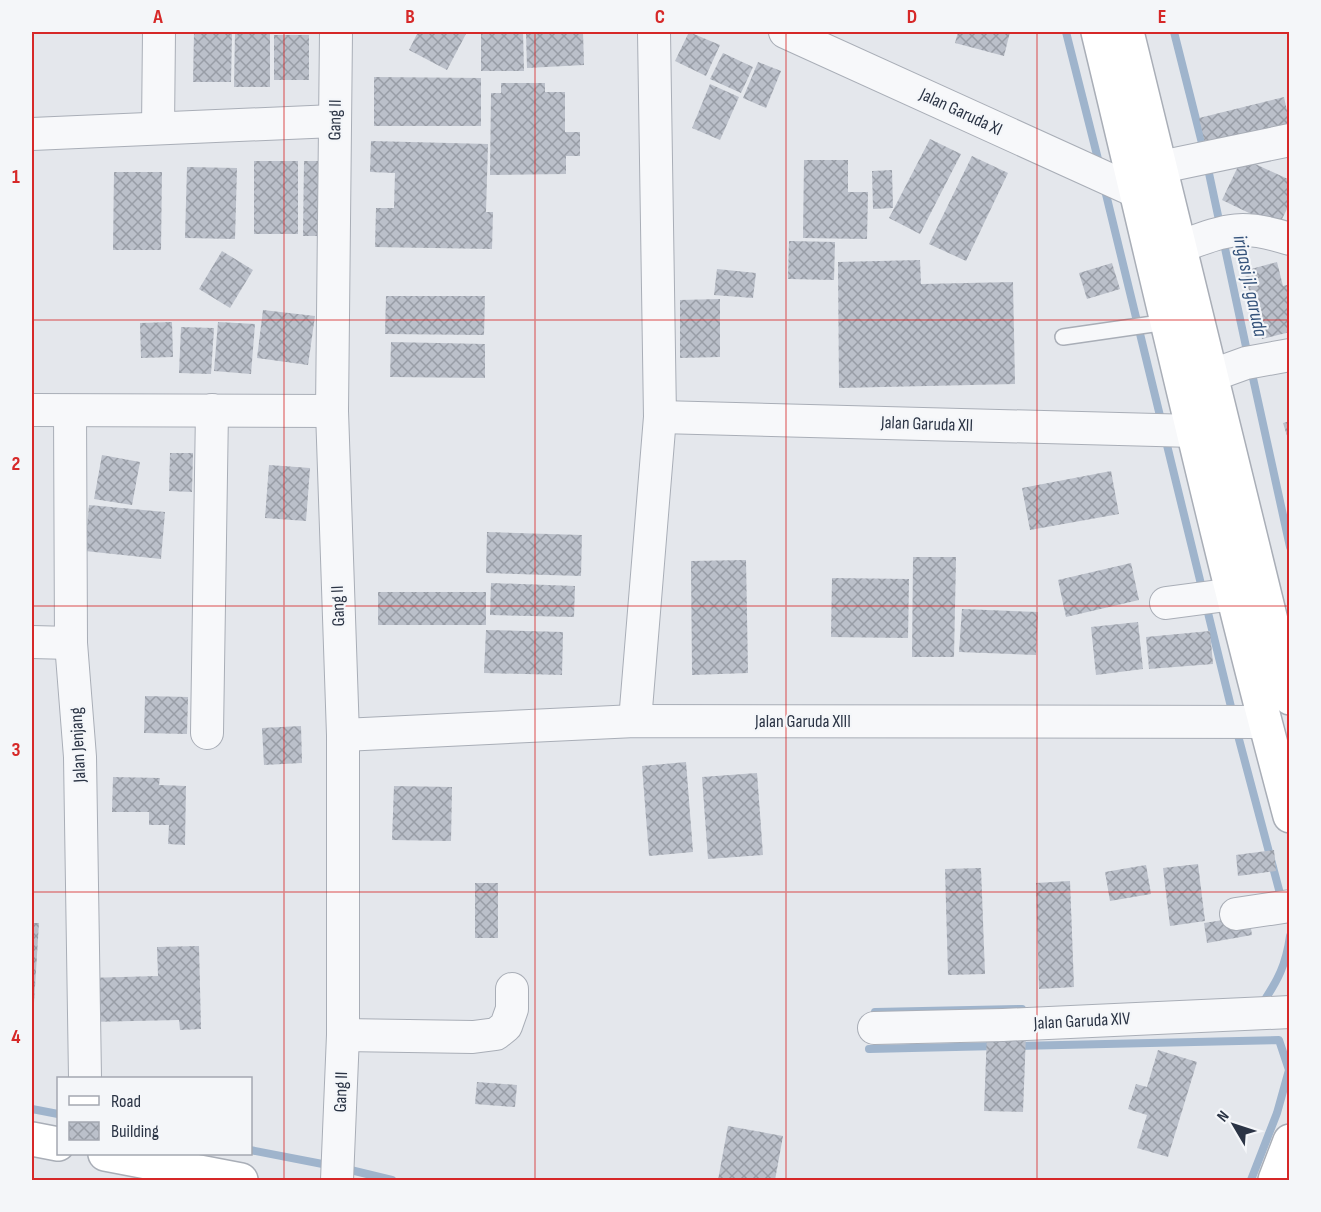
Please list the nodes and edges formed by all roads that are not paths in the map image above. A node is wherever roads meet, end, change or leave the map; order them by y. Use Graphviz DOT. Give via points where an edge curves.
graph roads {
  1 [pos="159,32"];
  2 [pos="336,32"];
  3 [pos="654,32"];
  4 [pos="785,32"];
  5 [pos="1098,32"];
  6 [pos="1127,32"];
  7 [pos="334,120"];
  8 [pos="158,128"];
  9 [pos="32,134"];
  10 [pos="1290,140"];
  11 [pos="1155,183"];
  12 [pos="1290,239"];
  13 [pos="1179,247"];
  14 [pos="1167,322"];
  15 [pos="1063,337"];
  16 [pos="1267,359"];
  17 [pos="1210,376"];
  18 [pos="32,410"];
  19 [pos="212,410"];
  20 [pos="70,411"];
  21 [pos="332,411"];
  22 [pos="660,417"];
  23 [pos="1194,431"];
  24 [pos="1234,594"];
  25 [pos="1166,603"];
  26 [pos="32,642"];
  27 [pos="71,643"];
  28 [pos="1290,698"];
  29 [pos="634,721"];
  30 [pos="1264,722"];
  31 [pos="207,734"];
  32 [pos="343,735"];
  33 [pos="1290,816"];
  34 [pos="1290,906"];
  35 [pos="1236,914"];
  36 [pos="512,989"];
  37 [pos="1290,1012"];
  38 [pos="874,1028"];
  39 [pos="343,1035"];
  40 [pos="85,1077"];
  41 [pos="32,1139"];
  42 [pos="1290,1141"];
  43 [pos="57,1144"];
  44 [pos="110,1155"];
  45 [pos="228,1180"];
  46 [pos="337,1180"];
  47 [pos="1275,1180"];
  1 -- 8 [label="street"];
  2 -- 7 [label="street, Gang II"];
  3 -- 22 [label="street"];
  4 -- 11 [label="street, Jalan Garuda XI"];
  5 -- 11 [label="main road"];
  6 -- 11 [label="main road"];
  7 -- 8 [label="street"];
  7 -- 21 [label="street, Gang II"];
  8 -- 9 [label="street"];
  10 -- 11 [label="street" via="1207,159"];
  11 -- 13 [label="main road"];
  11 -- 14 [label="main road"];
  12 -- 13 [label="street" via="1253,229 1222,232"];
  13 -- 17 [label="main road"];
  14 -- 15 [label="lane"];
  14 -- 23 [label="main road"];
  16 -- 17 [label="street"];
  17 -- 28 [label="main road"];
  18 -- 20 [label="street"];
  19 -- 20 [label="street"];
  19 -- 21 [label="street"];
  19 -- 31 [label="street"];
  20 -- 27 [label="street, Jalan Jenjang"];
  21 -- 32 [label="street, Gang II"];
  22 -- 23 [label="street, Jalan Garuda XII"];
  22 -- 29 [label="street"];
  23 -- 24 [label="main road"];
  24 -- 25 [label="street"];
  24 -- 30 [label="main road"];
  26 -- 27 [label="street"];
  27 -- 40 [label="street, Jalan Jenjang" via="80,757"];
  29 -- 30 [label="street, Jalan Garuda XIII"];
  29 -- 32 [label="street, Jalan Garuda XIII"];
  30 -- 33 [label="main road"];
  32 -- 39 [label="street, Gang II"];
  34 -- 35 [label="street"];
  36 -- 39 [label="street" via="512,1009 506,1026 496,1034"];
  37 -- 38 [label="street, Jalan Garuda XIV"];
  39 -- 46 [label="street, Gang II"];
  41 -- 43 [label="main road"];
  42 -- 47 [label="main road"];
  44 -- 45 [label="main road"];
}
